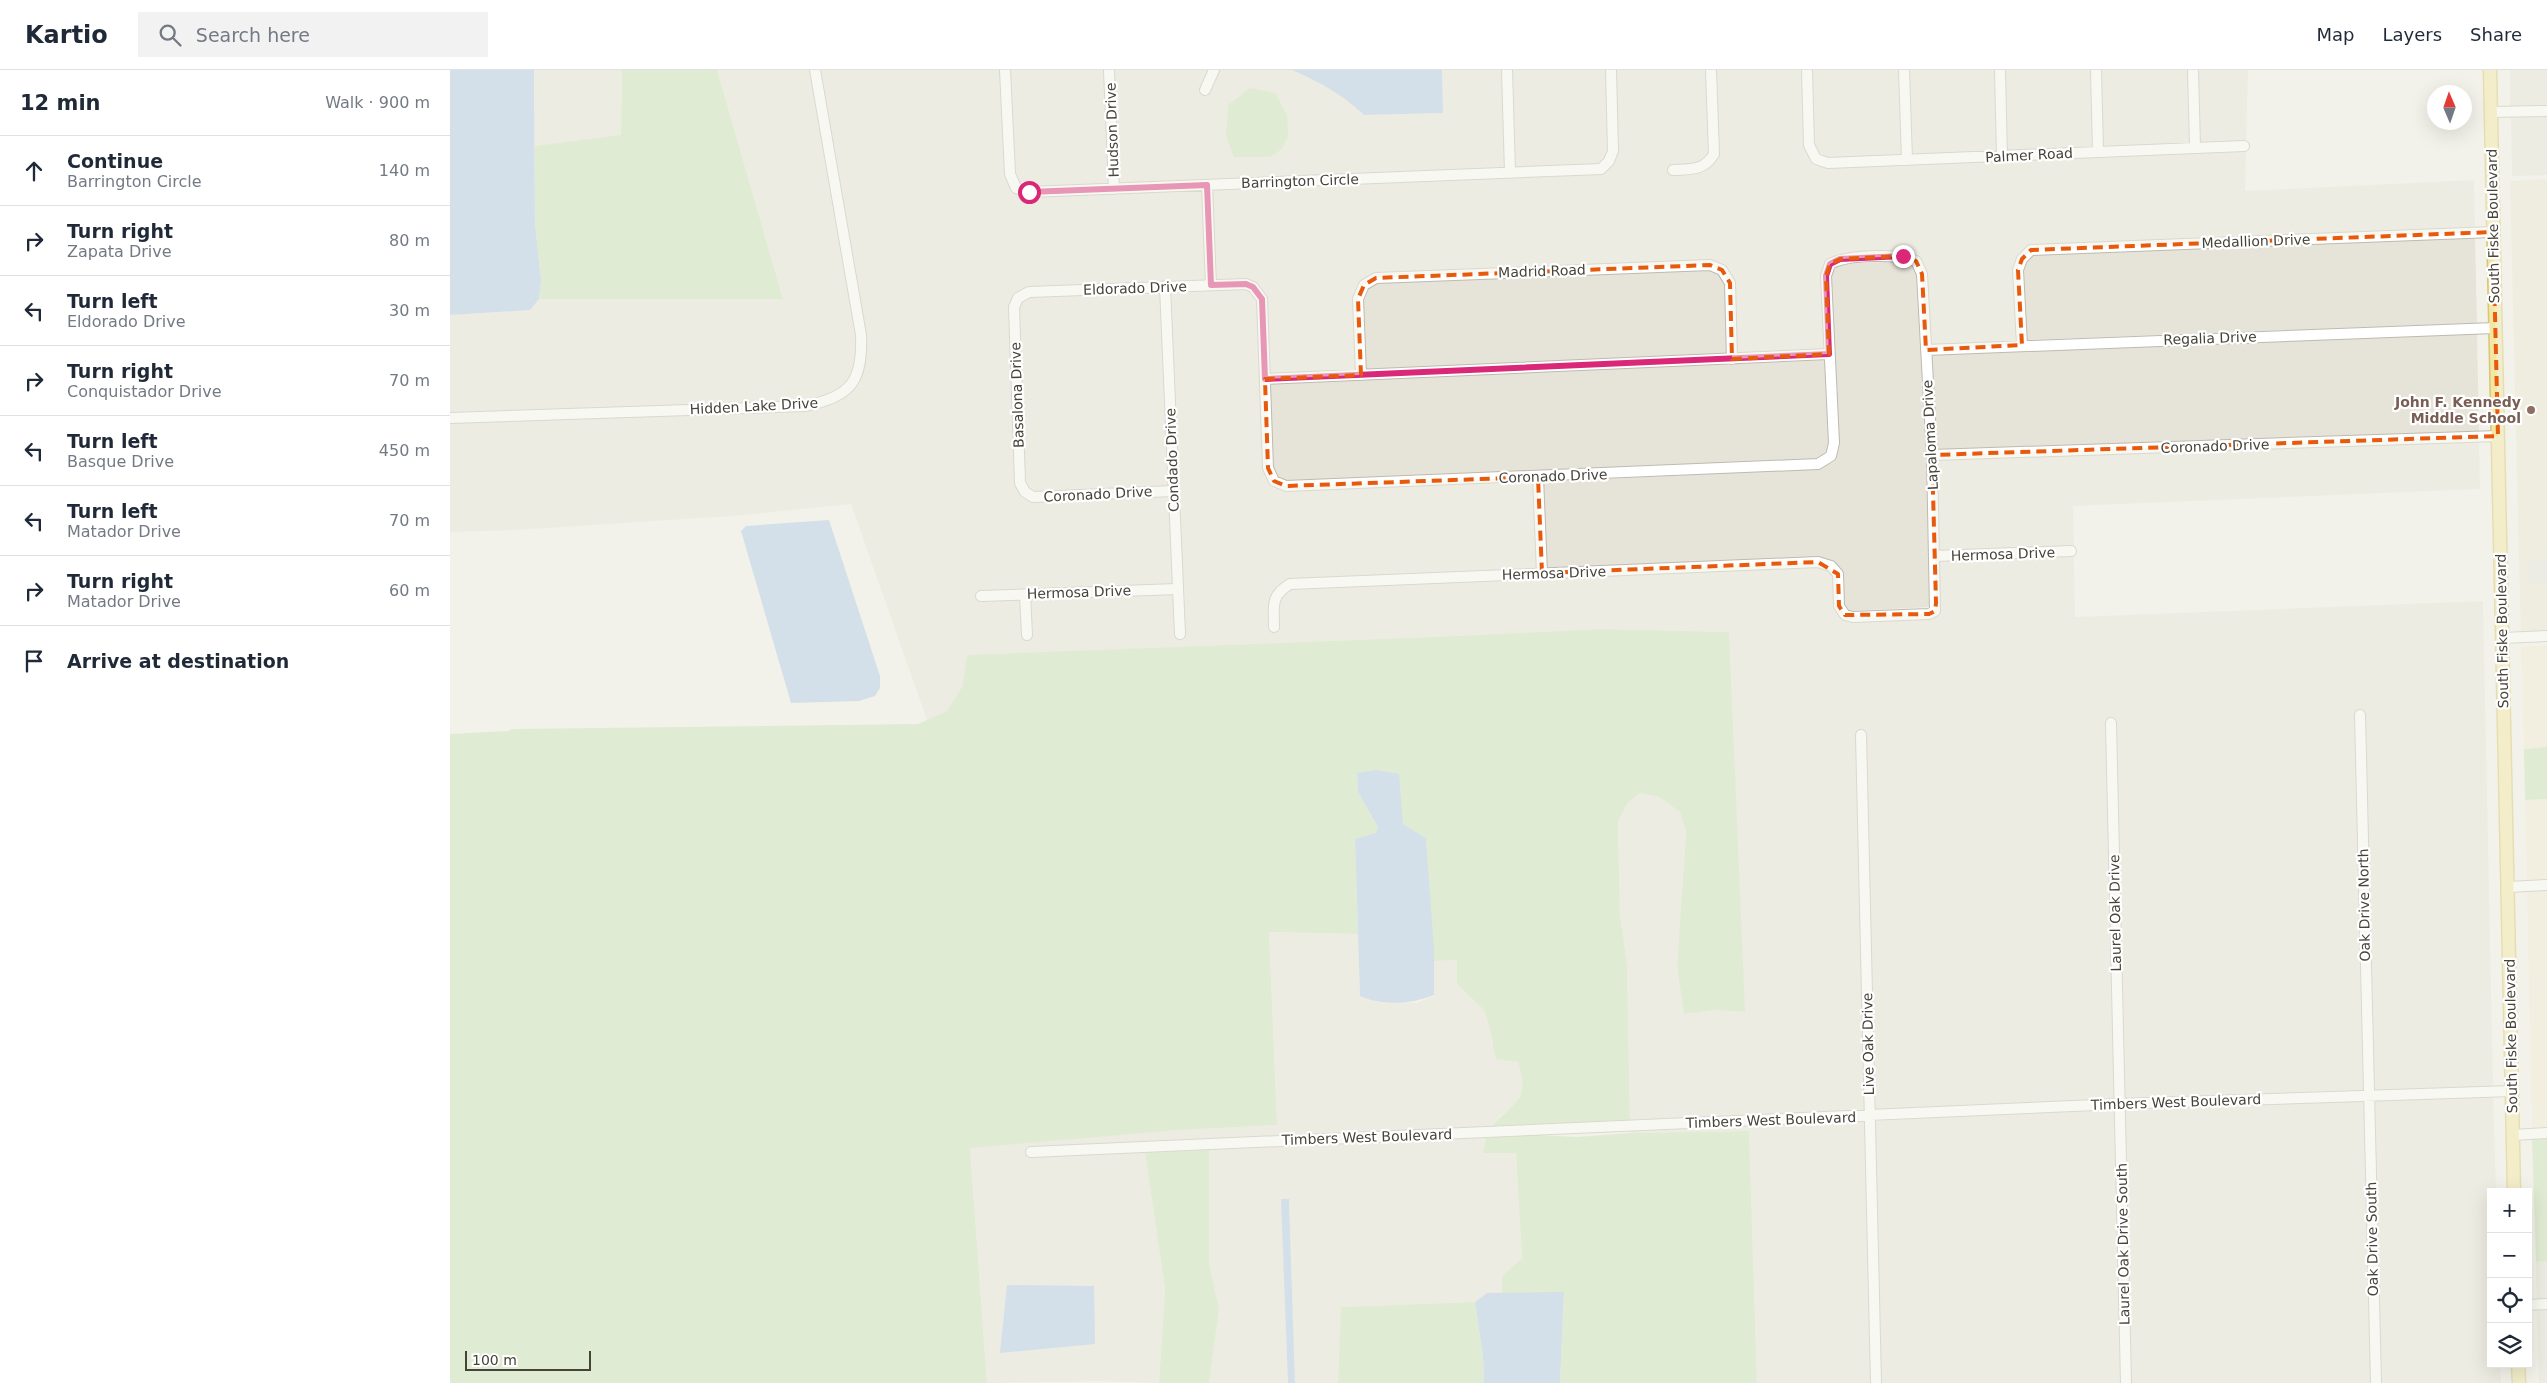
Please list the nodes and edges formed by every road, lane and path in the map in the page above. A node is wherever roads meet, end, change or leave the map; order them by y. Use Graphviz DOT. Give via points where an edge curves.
graph roads {
  1 [pos="815,70"];
  2 [pos="1005,70"];
  3 [pos="1109,70"];
  4 [pos="1214,70"];
  5 [pos="1507,70"];
  6 [pos="1611,70"];
  7 [pos="1712,70"];
  8 [pos="1807,70"];
  9 [pos="1904,70"];
  10 [pos="2000,70"];
  11 [pos="2096,70"];
  12 [pos="2193,70"];
  13 [pos="2490,70"];
  14 [pos="1205,90"];
  15 [pos="2547,110"];
  16 [pos="2491,112"];
  17 [pos="2244,146"];
  18 [pos="2195,148"];
  19 [pos="2098,152"];
  20 [pos="2002,156"];
  21 [pos="1907,160"];
  22 [pos="1673,170"];
  23 [pos="1510,172"];
  24 [pos="1207,185"];
  25 [pos="1114,189"];
  26 [pos="2493,232"];
  27 [pos="1211,285"];
  28 [pos="1165,286"];
  29 [pos="1018,298"];
  30 [pos="2495,328"];
  31 [pos="2022,346"];
  32 [pos="1926,350"];
  33 [pos="1829,354"];
  34 [pos="1732,359"];
  35 [pos="1361,375"];
  36 [pos="1265,379"];
  37 [pos="450,418"];
  38 [pos="2498,436"];
  39 [pos="1932,455"];
  40 [pos="1538,477"];
  41 [pos="1174,491"];
  42 [pos="1025,492"];
  43 [pos="2071,551"];
  44 [pos="1934,556"];
  45 [pos="1542,573"];
  46 [pos="1178,589"];
  47 [pos="1025,595"];
  48 [pos="981,596"];
  49 [pos="1839,606"];
  50 [pos="1274,627"];
  51 [pos="1180,634"];
  52 [pos="1027,636"];
  53 [pos="2547,636"];
  54 [pos="2503,638"];
  55 [pos="2360,715"];
  56 [pos="2111,723"];
  57 [pos="1861,735"];
  58 [pos="2547,885"];
  59 [pos="2508,887"];
  60 [pos="2512,1091"];
  61 [pos="2369,1095"];
  62 [pos="2120,1104"];
  63 [pos="1870,1116"];
  64 [pos="2547,1133"];
  65 [pos="2513,1135"];
  66 [pos="1031,1152"];
  67 [pos="2514,1188"];
  68 [pos="2547,1304"];
  69 [pos="2532,1305"];
  70 [pos="2518,1368"];
  71 [pos="1876,1383"];
  72 [pos="2126,1383"];
  73 [pos="2376,1383"];
  74 [pos="2518,1383"];
  1 -- 37 [label="street, Hidden Lake Drive" via="861,334 862,359 855,379 840,394 825,402 805,406"];
  2 -- 25 [label="street, Barrington Circle" via="1010,174 1016,188 1029,192"];
  3 -- 25 [label="street, Hudson Drive"];
  4 -- 14 [label="street"];
  5 -- 23 [label="street"];
  6 -- 23 [label="street, Barrington Circle" via="1613,151 1609,161 1601,169"];
  7 -- 22 [label="street" via="1714,154 1700,168"];
  8 -- 21 [label="street, Palmer Road" via="1809,146 1816,159 1828,163"];
  9 -- 21 [label="street"];
  10 -- 20 [label="street"];
  11 -- 19 [label="street"];
  12 -- 18 [label="street"];
  13 -- 16 [label="main road, South Fiske Boulevard"];
  15 -- 16 [label="street"];
  16 -- 26 [label="main road, South Fiske Boulevard"];
  17 -- 18 [label="street, Palmer Road"];
  18 -- 19 [label="street, Palmer Road"];
  19 -- 20 [label="street, Palmer Road"];
  20 -- 21 [label="street, Palmer Road"];
  23 -- 24 [label="street, Barrington Circle"];
  24 -- 25 [label="street, Barrington Circle"];
  24 -- 27 [label="street"];
  26 -- 30 [label="main road, South Fiske Boulevard"];
  26 -- 31 [label="street, Medallion Drive" via="2031,250 2022,259 2018,270"];
  27 -- 28 [label="street, Eldorado Drive"];
  27 -- 36 [label="street, Eldorado Drive" via="1246,284 1253,287 1262,299"];
  28 -- 29 [label="street, Eldorado Drive" via="1029,292"];
  28 -- 41 [label="street, Condado Drive"];
  29 -- 42 [label="street, Basalona Drive" via="1014,307 1020,483"];
  30 -- 31 [label="street, Regalia Drive"];
  30 -- 38 [label="main road, South Fiske Boulevard"];
  31 -- 32 [label="street, Regalia Drive"];
  32 -- 33 [label="street, Lapaloma Drive" via="1922,274 1916,261 1903,256 1840,259 1830,264 1826,276"];
  32 -- 39 [label="street, Lapaloma Drive"];
  33 -- 34 [label="street"];
  33 -- 40 [label="street, Coronado Drive" via="1834,443 1831,456 1818,464"];
  34 -- 35 [label="street"];
  34 -- 35 [label="street, Madrid Road" via="1730,283 1722,270 1710,265 1376,278 1364,285 1358,299"];
  35 -- 36 [label="street"];
  36 -- 40 [label="street, Coronado Drive" via="1268,468 1274,481 1286,486"];
  38 -- 39 [label="street, Coronado Drive"];
  38 -- 54 [label="main road, South Fiske Boulevard"];
  39 -- 44 [label="street, Lapaloma Drive"];
  40 -- 45 [label="street"];
  41 -- 42 [label="street, Coronado Drive" via="1033,497"];
  41 -- 46 [label="street, Condado Drive"];
  43 -- 44 [label="street, Hermosa Drive"];
  44 -- 49 [label="street, Lapaloma Drive" via="1935,610 1929,614 1853,617 1845,615"];
  45 -- 49 [label="street, Hermosa Drive" via="1818,562 1830,566 1838,574"];
  45 -- 50 [label="street, Hermosa Drive" via="1290,584 1279,590 1273,600"];
  46 -- 47 [label="street, Hermosa Drive"];
  46 -- 51 [label="street, Condado Drive"];
  47 -- 48 [label="street, Hermosa Drive"];
  47 -- 52 [label="street"];
  53 -- 54 [label="street"];
  54 -- 59 [label="main road, South Fiske Boulevard"];
  55 -- 61 [label="street, Oak Drive North"];
  56 -- 62 [label="street, Laurel Oak Drive"];
  57 -- 63 [label="street, Live Oak Drive"];
  58 -- 59 [label="street"];
  59 -- 60 [label="main road, South Fiske Boulevard"];
  60 -- 61 [label="street, Timbers West Boulevard"];
  60 -- 65 [label="main road, South Fiske Boulevard"];
  61 -- 62 [label="street, Timbers West Boulevard"];
  61 -- 73 [label="street, Oak Drive South"];
  62 -- 63 [label="street, Timbers West Boulevard"];
  62 -- 72 [label="street, Laurel Oak Drive South"];
  63 -- 66 [label="street, Timbers West Boulevard"];
  63 -- 71 [label="street, Live Oak Drive"];
  64 -- 65 [label="street"];
  65 -- 67 [label="main road, South Fiske Boulevard"];
  68 -- 69 [label="street"];
  70 -- 74 [label="main road"];
}
